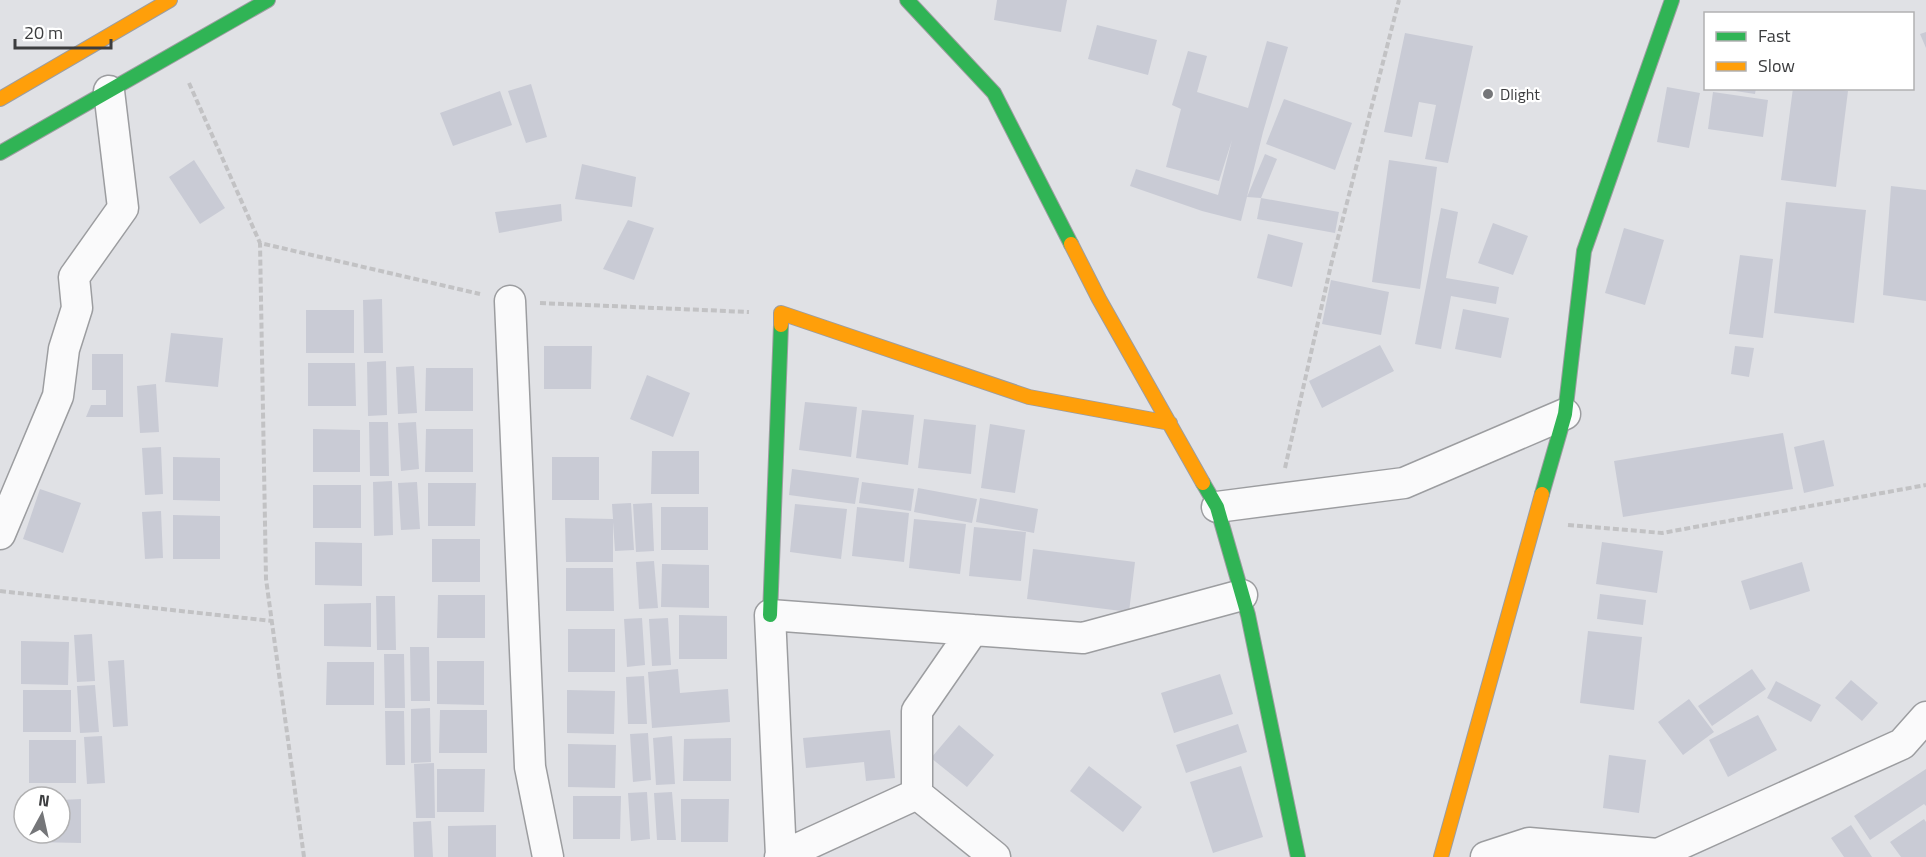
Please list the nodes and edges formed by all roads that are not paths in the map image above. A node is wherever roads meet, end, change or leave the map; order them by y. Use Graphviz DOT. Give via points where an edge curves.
graph roads {
  1 [pos="170,0"];
  2 [pos="268,0"];
  3 [pos="907,0"];
  4 [pos="1672,0"];
  5 [pos="109,91"];
  6 [pos="0,99"];
  7 [pos="0,153"];
  8 [pos="510,302"];
  9 [pos="1565,414"];
  10 [pos="1170,423"];
  11 [pos="1217,507"];
  12 [pos="0,534"];
  13 [pos="1242,595"];
  14 [pos="770,615"];
  15 [pos="973,630"];
  16 [pos="1926,717"];
  17 [pos="917,794"];
  18 [pos="548,857"];
  19 [pos="781,857"];
  20 [pos="995,857"];
  21 [pos="1298,857"];
  22 [pos="1441,857"];
  23 [pos="1486,857"];
  1 -- 6 [label="main road"];
  2 -- 5 [label="main road"];
  3 -- 10 [label="main road" via="994,93 1100,299"];
  4 -- 9 [label="main road" via="1584,251"];
  5 -- 7 [label="main road"];
  5 -- 12 [label="street" via="123,208 74,277 77,308 64,349 58,396"];
  8 -- 18 [label="street" via="530,767"];
  9 -- 11 [label="street" via="1404,483"];
  9 -- 22 [label="main road"];
  10 -- 11 [label="main road"];
  10 -- 14 [label="main road" via="1029,397 782,314"];
  11 -- 13 [label="main road"];
  13 -- 15 [label="street" via="1083,638"];
  13 -- 21 [label="main road"];
  14 -- 15 [label="street"];
  14 -- 19 [label="street"];
  15 -- 17 [label="street" via="917,711"];
  16 -- 23 [label="street" via="1902,744 1658,854 1529,843"];
  17 -- 19 [label="street"];
  17 -- 20 [label="street"];
}
